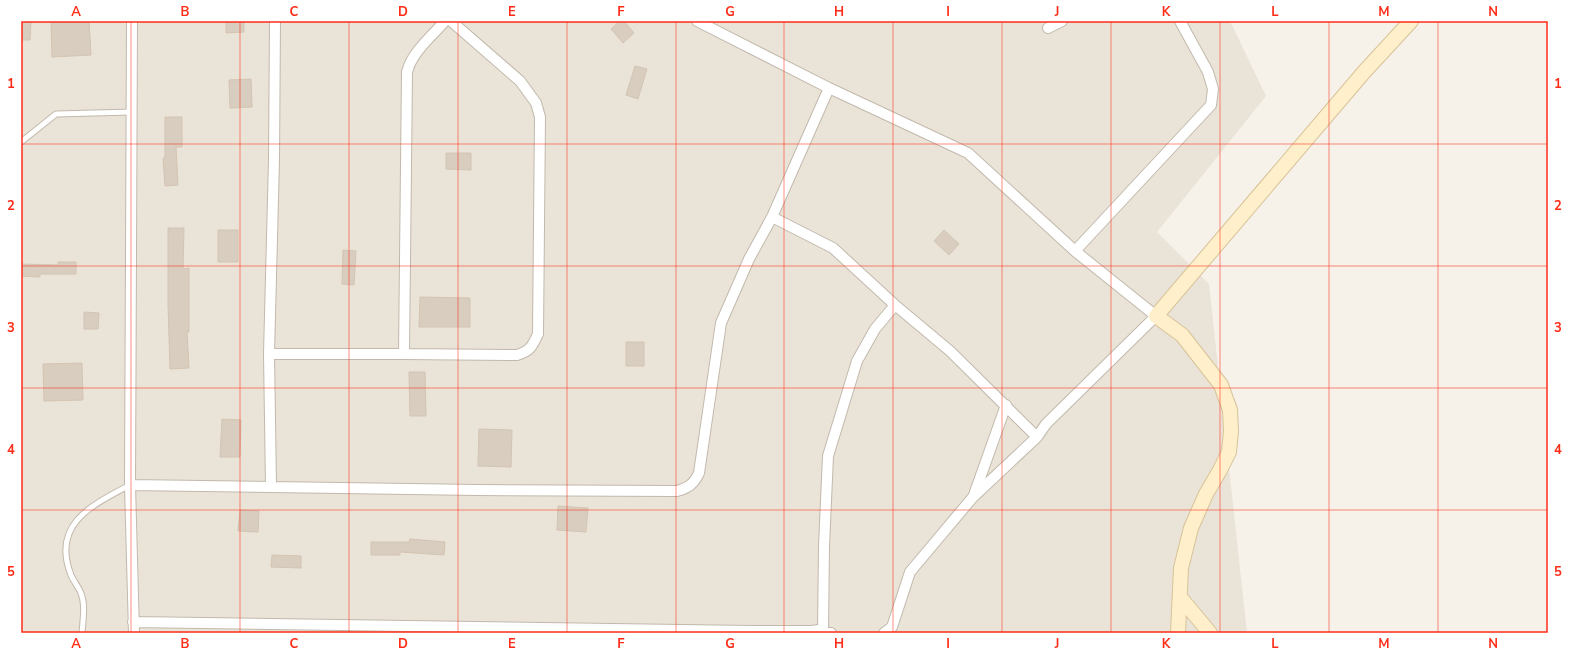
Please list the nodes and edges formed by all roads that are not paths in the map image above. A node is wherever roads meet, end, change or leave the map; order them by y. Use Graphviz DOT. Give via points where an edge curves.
graph roads {
  1 [pos="132,21"];
  2 [pos="274,21"];
  3 [pos="445,21"];
  4 [pos="451,21"];
  5 [pos="697,21"];
  6 [pos="1062,21"];
  7 [pos="1180,21"];
  8 [pos="1411,21"];
  9 [pos="1048,28"];
  10 [pos="829,88"];
  11 [pos="132,112"];
  12 [pos="21,142"];
  13 [pos="772,217"];
  14 [pos="1075,251"];
  15 [pos="895,305"];
  16 [pos="1156,316"];
  17 [pos="269,354"];
  18 [pos="404,354"];
  19 [pos="1006,404"];
  20 [pos="1037,437"];
  21 [pos="130,485"];
  22 [pos="271,486"];
  23 [pos="973,497"];
  24 [pos="1180,597"];
  25 [pos="133,622"];
  26 [pos="751,632"];
  27 [pos="827,632"];
  28 [pos="82,633"];
  29 [pos="134,633"];
  30 [pos="884,633"];
  31 [pos="1178,633"];
  32 [pos="1210,633"];
  1 -- 11 [label="street"];
  2 -- 17 [label="street" via="274,160"];
  3 -- 18 [label="street" via="409,63 407,72"];
  4 -- 18 [label="street" via="520,81 536,103 540,117 538,334 527,352 517,355"];
  5 -- 10 [label="street"];
  6 -- 9 [label="street"];
  7 -- 14 [label="street" via="1209,76 1213,89 1211,105"];
  8 -- 16 [label="street" via="1364,72"];
  10 -- 13 [label="street"];
  10 -- 14 [label="street" via="968,154"];
  11 -- 12 [label="lane" via="56,114"];
  11 -- 21 [label="street"];
  13 -- 15 [label="street" via="833,248"];
  13 -- 22 [label="street" via="749,259 721,323 699,473 692,485 677,491"];
  14 -- 16 [label="street"];
  15 -- 19 [label="street" via="950,351"];
  15 -- 27 [label="street" via="875,329 857,361 828,456 824,546"];
  16 -- 20 [label="street" via="1046,424"];
  16 -- 24 [label="street" via="1182,335 1221,385 1230,410 1229,452 1191,528 1181,568"];
  17 -- 18 [label="street"];
  17 -- 22 [label="street"];
  19 -- 20 [label="street"];
  19 -- 23 [label="street"];
  20 -- 23 [label="street"];
  21 -- 22 [label="street"];
  21 -- 25 [label="street"];
  21 -- 28 [label="lane" via="83,513 65,542 71,575 83,603"];
  23 -- 30 [label="street" via="910,572 892,627"];
  24 -- 31 [label="street"];
  24 -- 32 [label="street"];
  25 -- 26 [label="street"];
  25 -- 29 [label="street"];
  26 -- 27 [label="street"];
}
